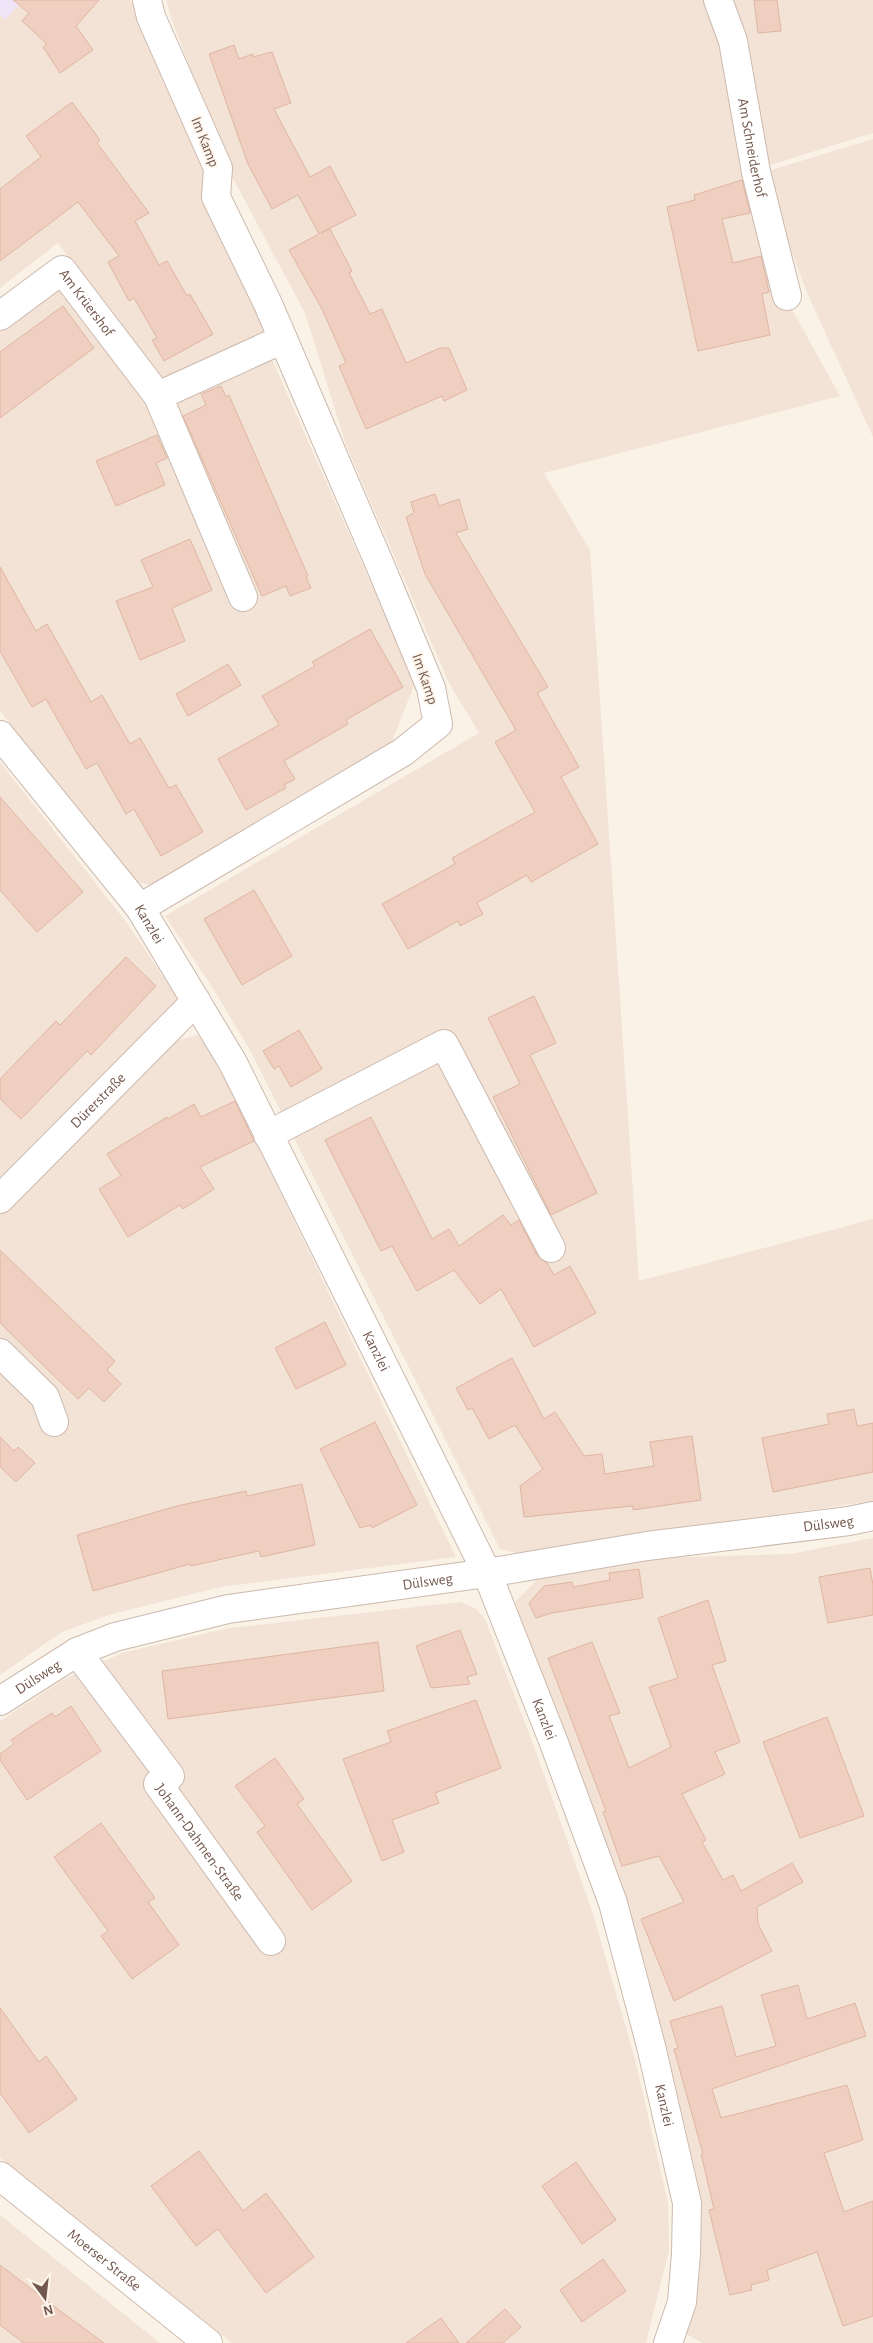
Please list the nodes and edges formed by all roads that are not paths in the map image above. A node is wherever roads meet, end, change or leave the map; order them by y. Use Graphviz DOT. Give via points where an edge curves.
graph roads {
  1 [pos="147,0"];
  2 [pos="718,0"];
  3 [pos="787,296"];
  4 [pos="0,316"];
  5 [pos="283,339"];
  6 [pos="158,396"];
  7 [pos="243,597"];
  8 [pos="0,735"];
  9 [pos="140,908"];
  10 [pos="196,1001"];
  11 [pos="268,1135"];
  12 [pos="0,1199"];
  13 [pos="551,1248"];
  14 [pos="0,1353"];
  15 [pos="54,1422"];
  16 [pos="873,1516"];
  17 [pos="487,1573"];
  18 [pos="77,1652"];
  19 [pos="0,1701"];
  20 [pos="271,1941"];
  21 [pos="0,2176"];
  22 [pos="208,2343"];
  23 [pos="668,2343"];
  1 -- 5 [label="street, Im Kamp" via="151,17 218,168 216,197"];
  2 -- 3 [label="street, Am Schneiderhof" via="733,41 756,172"];
  4 -- 6 [label="street, Am Krüershof" via="62,270"];
  5 -- 6 [label="street"];
  5 -- 9 [label="street, Im Kamp" via="431,688 438,724 403,752"];
  6 -- 7 [label="street"];
  8 -- 9 [label="street, Kanzlei"];
  9 -- 10 [label="street, Kanzlei"];
  10 -- 11 [label="street, Kanzlei" via="233,1063"];
  10 -- 12 [label="street, Dürerstraße"];
  11 -- 13 [label="street" via="444,1044"];
  11 -- 17 [label="street, Kanzlei"];
  14 -- 15 [label="street" via="45,1396"];
  16 -- 17 [label="street, Dülsweg" via="647,1546"];
  17 -- 18 [label="street, Dülsweg" via="228,1609 115,1638"];
  17 -- 23 [label="street, Kanzlei" via="613,1903 651,2046 686,2203 682,2302"];
  18 -- 19 [label="street, Dülsweg"];
  18 -- 20 [label="street, Johann-Dahmen-Straße" via="170,1776 158,1784"];
  21 -- 22 [label="street, Moerser Straße"];
}
